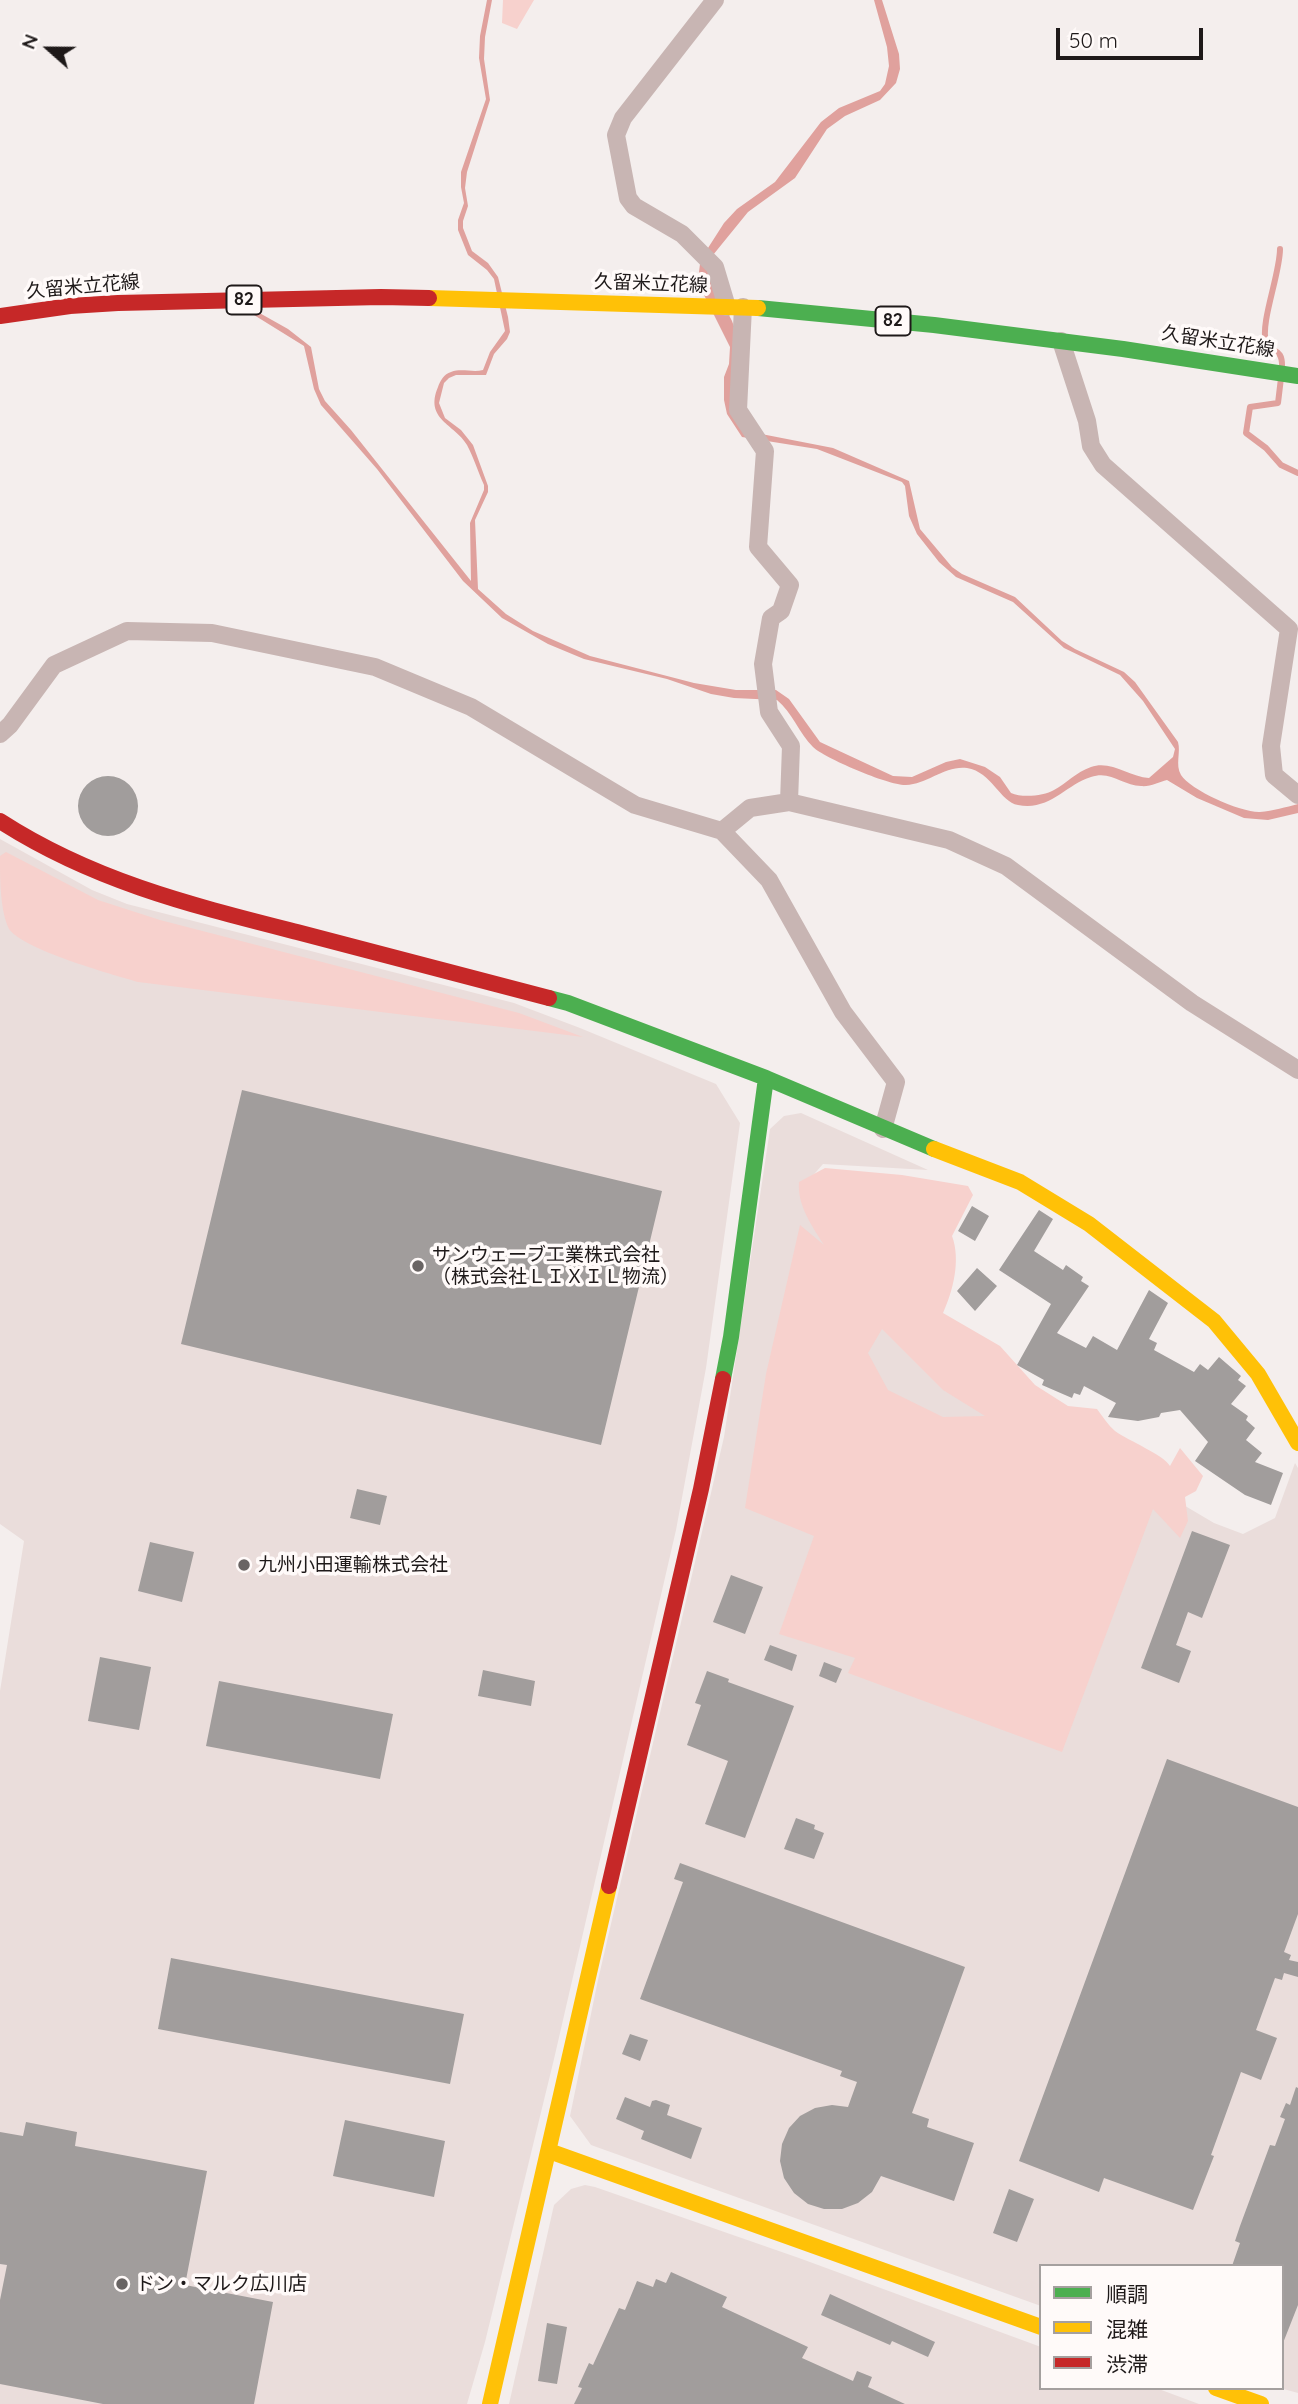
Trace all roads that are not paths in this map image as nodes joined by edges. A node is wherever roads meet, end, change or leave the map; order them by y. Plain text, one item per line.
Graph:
1 (715, 0) edge
2 (735, 307) junction
3 (0, 316) edge
4 (1061, 341) junction
5 (1296, 376) edge
6 (0, 734) edge
7 (1298, 795) edge
8 (789, 802) junction
9 (0, 821) edge
10 (722, 831) junction
11 (1298, 1070) edge
12 (766, 1078) junction
13 (883, 1129) junction
14 (1297, 1439) edge
15 (549, 2151) junction
16 (1039, 2325) edge
17 (1222, 2390) edge
18 (490, 2404) edge
19 (1261, 2404) edge

1 - 2 street
2 - 3 street, 久留米立花線 / 82
2 - 4 street, 久留米立花線 / 82
2 - 8 street
4 - 5 street, 久留米立花線 / 82
4 - 7 street
6 - 10 street
8 - 10 street
8 - 11 street
9 - 12 street
10 - 13 street
12 - 13 street
12 - 15 street
13 - 14 street
15 - 16 street
15 - 18 street
17 - 19 street

